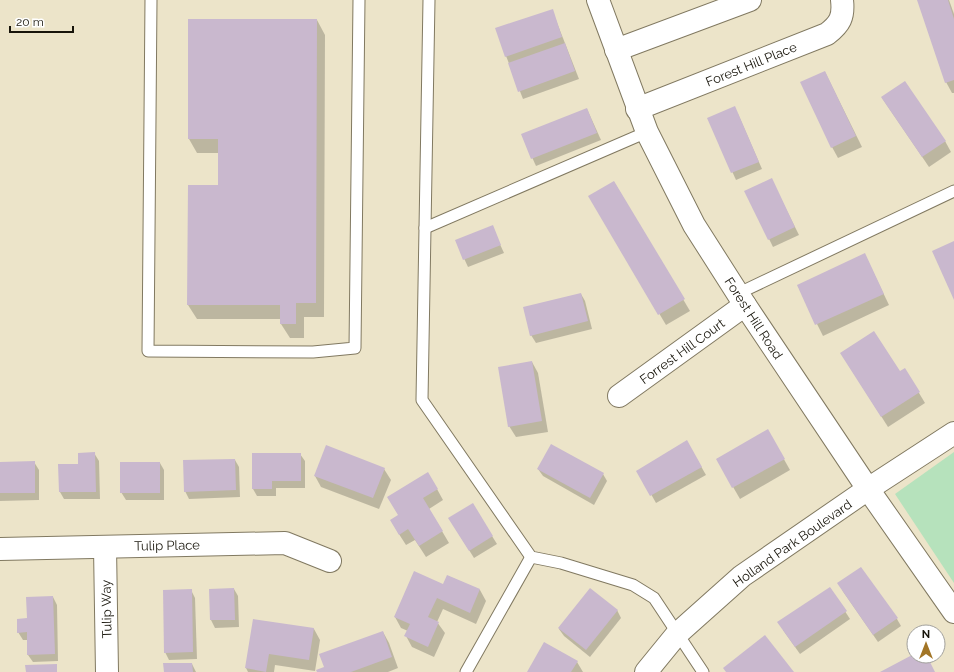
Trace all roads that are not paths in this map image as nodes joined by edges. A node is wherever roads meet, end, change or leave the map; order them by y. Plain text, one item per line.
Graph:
1 (151, 0) edge
2 (359, 0) edge
3 (429, 0) edge
4 (598, 0) edge
5 (750, 0) edge
6 (842, 0) edge
7 (616, 50) junction
8 (637, 109) junction
9 (647, 132) junction
10 (954, 191) edge
11 (425, 228) junction
12 (741, 299) junction
13 (619, 396) dead end
14 (954, 434) edge
15 (868, 489) junction
16 (105, 547) junction
17 (0, 549) edge
18 (531, 557) junction
19 (330, 561) dead end
20 (954, 612) edge
21 (677, 634) junction
22 (107, 672) edge
23 (466, 672) edge
24 (646, 672) edge
25 (703, 672) edge

1 - 2 lane
3 - 11 lane
4 - 7 street, Forest Hill Road
5 - 7 street
6 - 8 street, Forest Hill Place
7 - 8 street, Forest Hill Road
8 - 9 street, Forest Hill Road
9 - 11 lane
9 - 12 street, Forest Hill Road
10 - 12 lane
11 - 18 lane
12 - 13 street, Forrest Hill Court
12 - 15 street, Forest Hill Road
14 - 15 street, Holland Park Boulevard
15 - 20 street, Forest Hill Road
15 - 21 street, Holland Park Boulevard
16 - 17 street, Tulip Place
16 - 19 street, Tulip Place
16 - 22 street, Tulip Way
18 - 21 lane
18 - 23 lane
21 - 24 street, Holland Park Boulevard
21 - 25 lane

